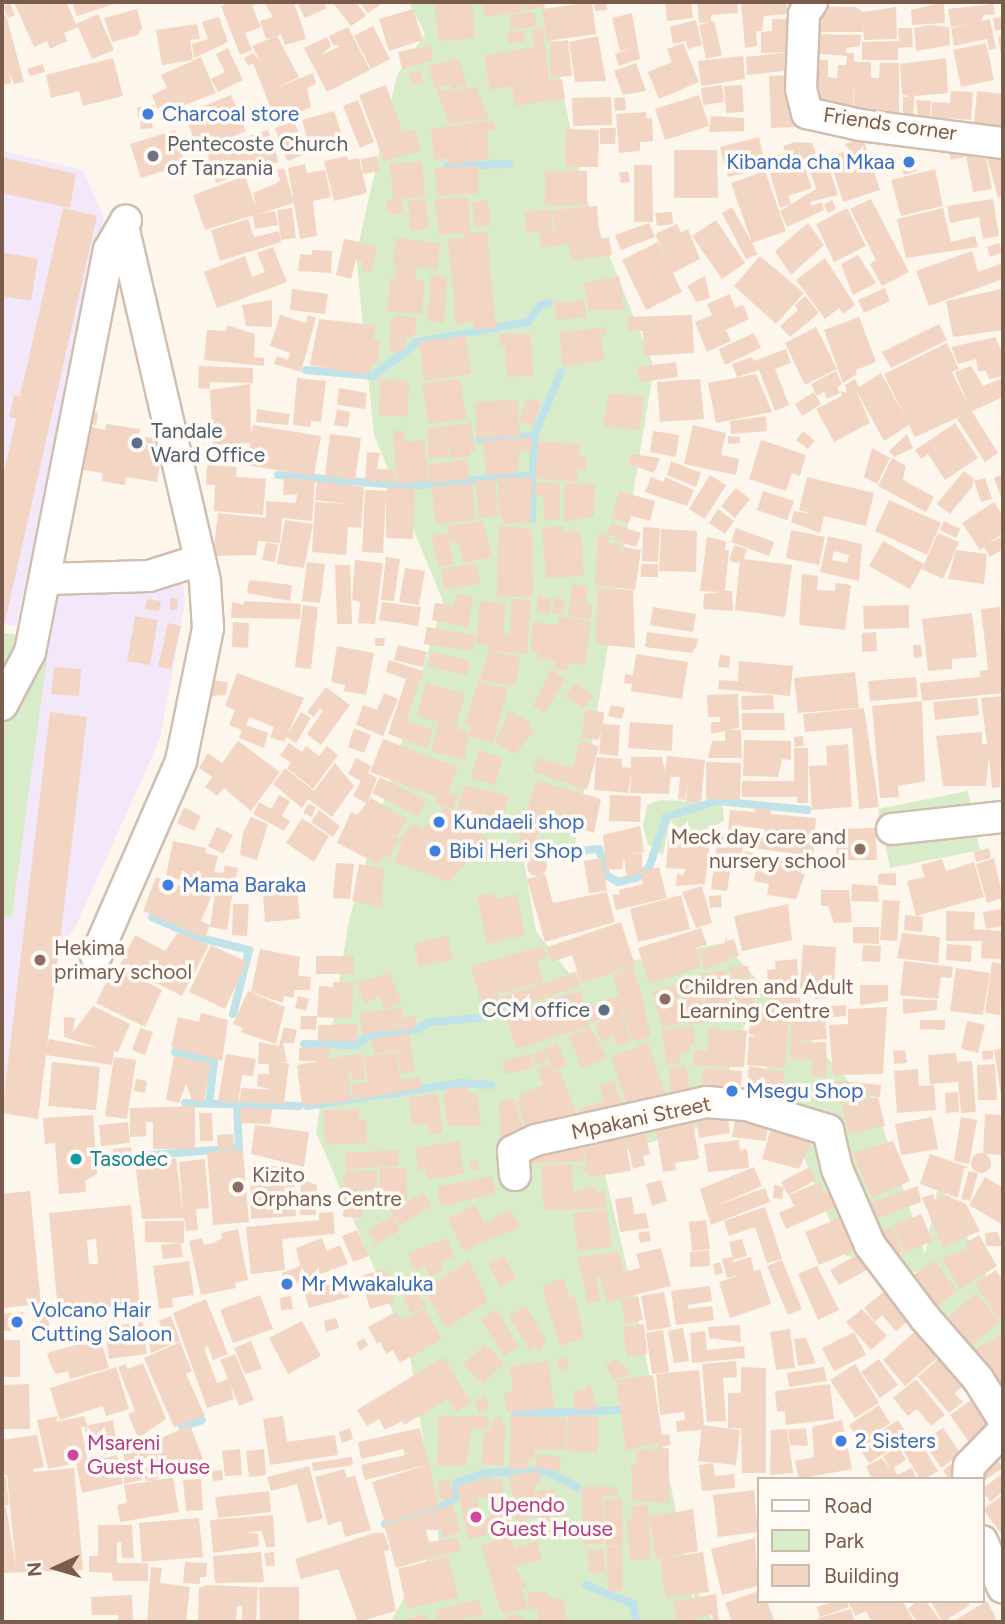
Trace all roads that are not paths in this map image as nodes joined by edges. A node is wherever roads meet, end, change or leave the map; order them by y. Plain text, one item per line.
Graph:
1 (812, 2) edge
2 (1003, 143) edge
3 (200, 560) junction
4 (46, 579) junction
5 (2, 705) edge
6 (1003, 817) edge
7 (892, 829) dead end
8 (96, 956) dead end
9 (515, 1175) dead end
10 (1003, 1419) edge
11 (1003, 1431) edge
12 (968, 1477) edge
13 (984, 1545) edge
14 (1003, 1588) edge

1 - 2 street, Friends corner
3 - 4 street
3 - 4 street
3 - 8 street
4 - 5 street
6 - 7 street
9 - 10 street, Mpakani Street
11 - 12 street
13 - 14 street

